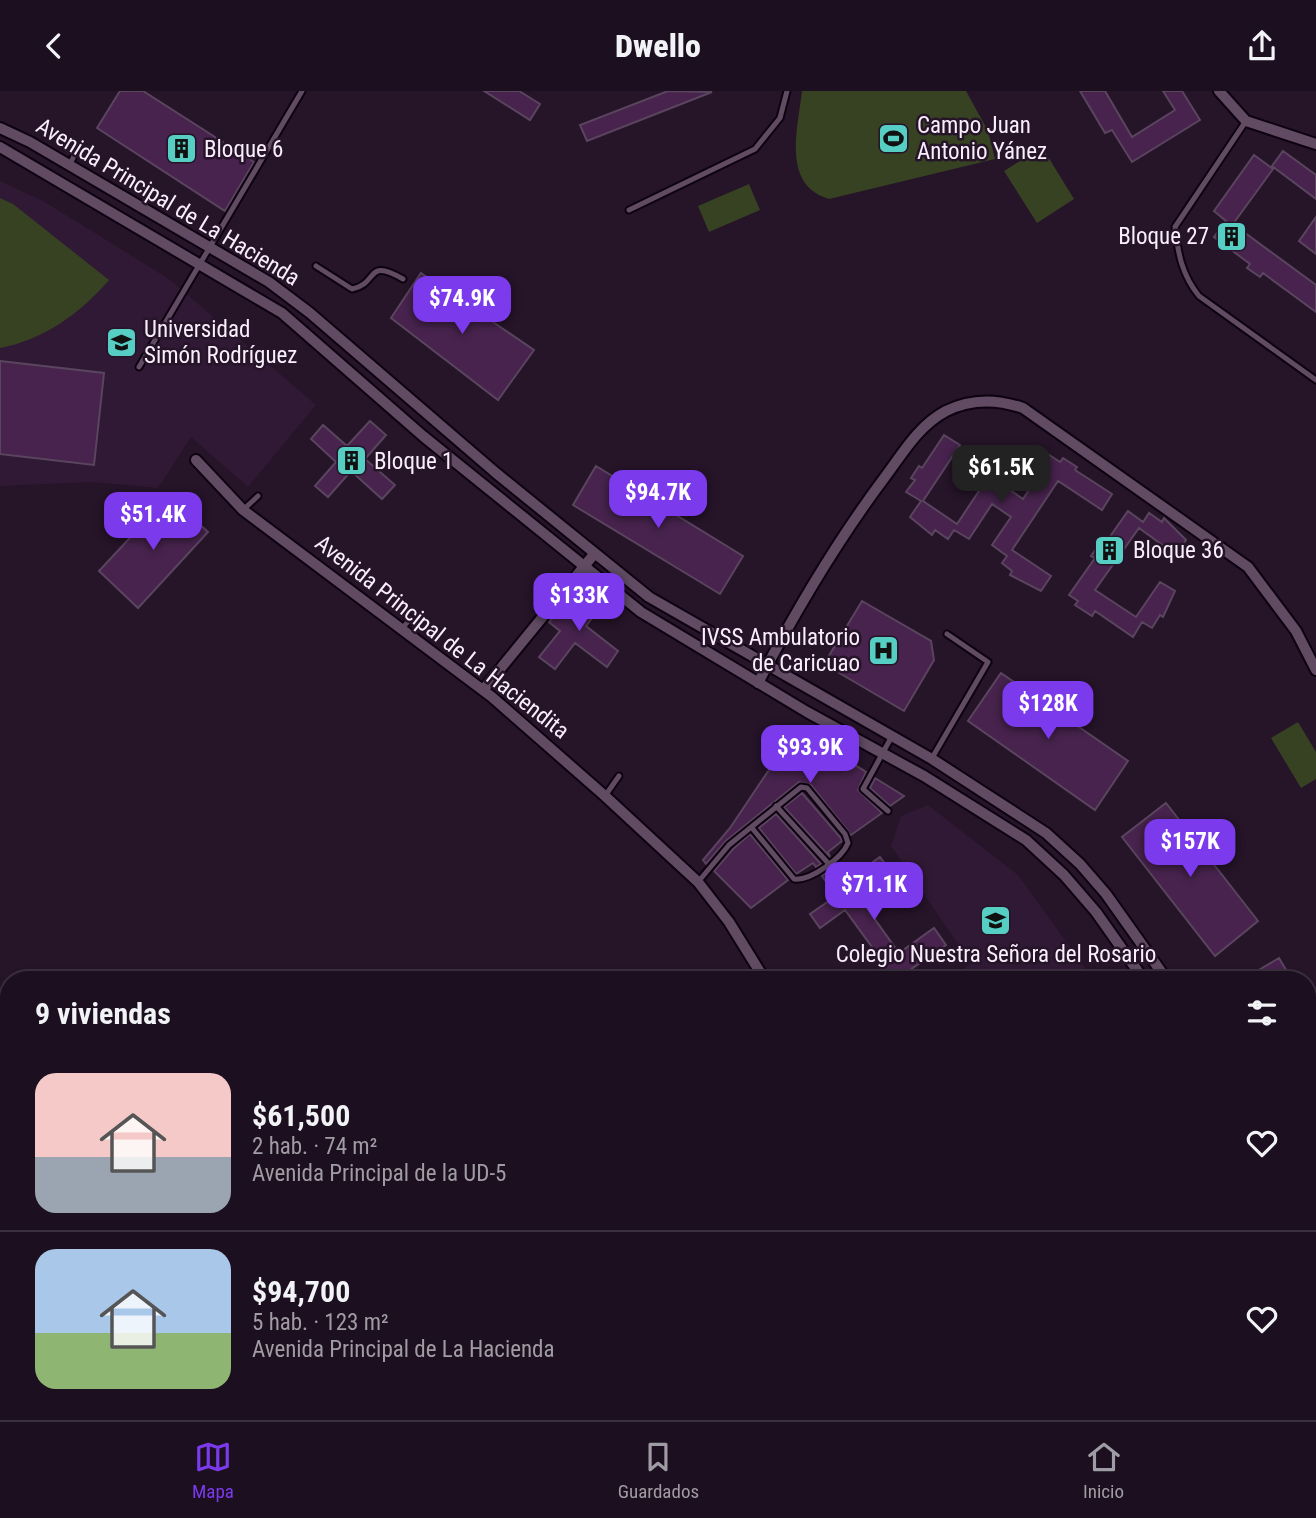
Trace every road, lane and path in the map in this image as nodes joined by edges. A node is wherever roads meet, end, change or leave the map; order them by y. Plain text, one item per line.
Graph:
1 (302, 91) edge
2 (787, 91) edge
3 (1219, 91) edge
4 (1246, 121) junction
5 (0, 128) edge
6 (1316, 144) edge
7 (0, 147) edge
8 (77, 151) dead end
9 (69, 166) junction
10 (629, 210) dead end
11 (316, 266) dead end
12 (403, 279) dead end
13 (291, 299) junction
14 (282, 313) junction
15 (139, 367) dead end
16 (1316, 380) edge
17 (196, 460) dead end
18 (258, 496) dead end
19 (243, 510) junction
20 (554, 520) junction
21 (544, 535) junction
22 (594, 553) junction
23 (583, 566) junction
24 (410, 619) dead end
25 (400, 631) junction
26 (947, 634) dead end
27 (768, 664) junction
28 (1316, 670) edge
29 (758, 683) junction
30 (482, 690) junction
31 (892, 736) junction
32 (883, 752) junction
33 (932, 759) junction
34 (619, 776) dead end
35 (924, 776) junction
36 (605, 796) junction
37 (776, 806) junction
38 (888, 811) dead end
39 (752, 828) junction
40 (828, 863) junction
41 (698, 883) junction
42 (759, 971) edge
43 (1138, 971) edge
44 (1161, 971) edge

1 - 15 lane
2 - 10 lane
3 - 4 street
4 - 6 street
4 - 16 lane
5 - 9 street, Avenida Principal de La Hacienda
7 - 14 street, Avenida Principal de La Hacienda
8 - 9 lane
9 - 13 street, Avenida Principal de La Hacienda
11 - 12 lane
13 - 14 lane
13 - 20 street, Avenida Principal de La Hacienda
14 - 21 street, Avenida Principal de La Hacienda
17 - 19 street, Avenida Principal de La Haciendita
18 - 19 lane
19 - 25 street, Avenida Principal de La Haciendita
20 - 21 lane
20 - 22 street, Avenida Principal de La Hacienda
21 - 23 street, Avenida Principal de La Hacienda
22 - 23 street
22 - 27 street, Avenida Principal de La Hacienda
23 - 29 street, Avenida Principal de La Hacienda
23 - 30 street
24 - 25 lane
25 - 30 street, Avenida Principal de La Haciendita
26 - 33 lane
27 - 28 street
27 - 29 street
27 - 31 street, Avenida Principal de La Hacienda
29 - 32 street, Avenida Principal de La Hacienda
30 - 36 street, Avenida Principal de La Haciendita
31 - 32 lane
31 - 33 street, Avenida Principal de La Hacienda
32 - 35 street, Avenida Principal de La Hacienda
32 - 38 lane
33 - 35 street
33 - 44 street, Avenida Principal de La Hacienda
34 - 36 lane
35 - 43 street, Avenida Principal de La Hacienda
36 - 41 street, Avenida Principal de La Haciendita
37 - 39 lane
37 - 40 lane
37 - 40 lane
39 - 40 lane
39 - 41 lane
41 - 42 street, Avenida Principal de La Haciendita

